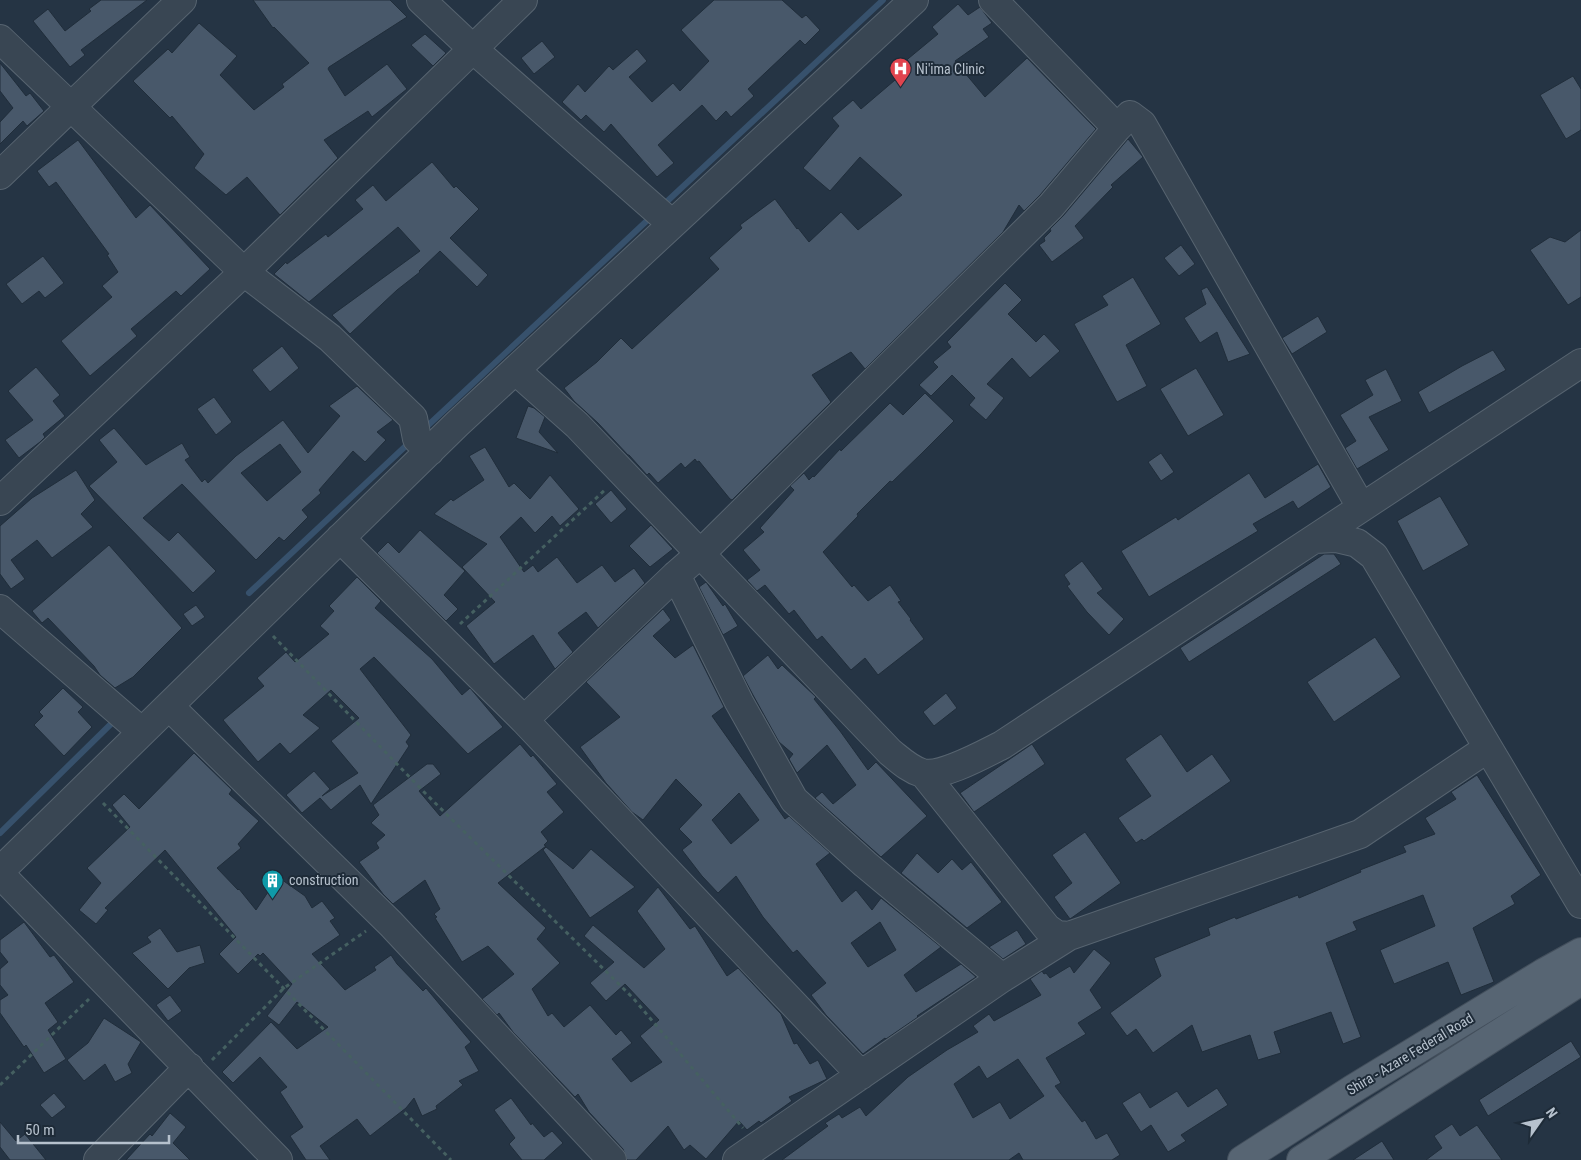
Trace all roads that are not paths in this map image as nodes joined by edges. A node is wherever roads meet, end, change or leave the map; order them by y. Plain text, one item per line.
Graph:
1 (182, 0) edge
2 (421, 0) edge
3 (523, 0) edge
4 (993, 0) edge
5 (909, 2) edge
6 (0, 39) edge
7 (473, 48) junction
8 (71, 106) junction
9 (1117, 128) junction
10 (0, 175) edge
11 (661, 214) junction
12 (244, 272) junction
13 (1581, 363) edge
14 (516, 370) junction
15 (420, 436) junction
16 (0, 501) edge
17 (1361, 507) junction
18 (340, 538) junction
19 (1314, 540) junction
20 (700, 554) junction
21 (676, 575) junction
22 (0, 609) edge
23 (169, 706) junction
24 (129, 720) junction
25 (524, 720) junction
26 (1488, 748) junction
27 (924, 774) junction
28 (0, 872) edge
29 (1581, 904) edge
30 (1069, 936) junction
31 (1581, 952) edge
32 (1002, 978) junction
33 (1581, 981) edge
34 (193, 1071) junction
35 (861, 1075) junction
36 (1350, 1090) junction
37 (1372, 1114) junction
38 (747, 1153) edge
39 (98, 1160) edge
40 (278, 1160) edge
41 (612, 1160) edge
42 (1242, 1160) edge
43 (1301, 1160) edge

1 - 8 street
2 - 7 street
3 - 7 street
4 - 9 street
5 - 11 street
6 - 8 street
7 - 11 street
7 - 12 street
8 - 10 street
8 - 12 street
9 - 17 street
9 - 20 street
11 - 14 street
12 - 15 street
12 - 16 street
13 - 17 street
14 - 15 street
14 - 20 street
15 - 18 street
17 - 19 street
18 - 23 street
18 - 25 street
19 - 26 street
19 - 27 street
20 - 21 street
20 - 27 street
21 - 25 street
21 - 32 street
22 - 24 street
23 - 24 street
23 - 41 street
24 - 28 street
25 - 35 street
26 - 29 street
26 - 30 street
27 - 30 street
28 - 34 street
30 - 32 street
31 - 36 main road, Shira - Azare Federal Road
32 - 35 street
33 - 37 main road, Shira - Azare Federal Road
34 - 39 street
34 - 40 street
35 - 38 street
36 - 37 main road
36 - 42 main road, Shira - Azare Federal Road
37 - 43 main road, Shira - Azare Federal Road

